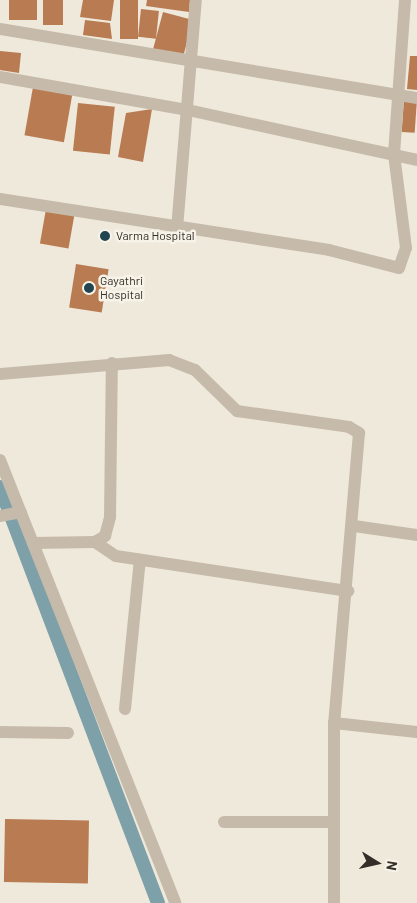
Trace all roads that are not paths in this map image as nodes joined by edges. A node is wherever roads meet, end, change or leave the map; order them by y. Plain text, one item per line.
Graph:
1 (196, 0) edge
2 (405, 0) edge
3 (0, 29) edge
4 (192, 63) junction
5 (0, 77) edge
6 (397, 96) junction
7 (417, 98) edge
8 (188, 110) junction
9 (394, 154) junction
10 (417, 160) edge
11 (0, 199) edge
12 (177, 229) junction
13 (112, 363) junction
14 (0, 374) edge
15 (0, 460) edge
16 (20, 512) junction
17 (0, 516) edge
18 (354, 526) junction
19 (417, 535) edge
20 (95, 542) junction
21 (33, 543) junction
22 (140, 560) junction
23 (348, 591) junction
24 (125, 710) dead end
25 (334, 723) junction
26 (0, 732) edge
27 (417, 732) edge
28 (68, 733) dead end
29 (224, 822) dead end
30 (334, 822) junction
31 (175, 903) edge
32 (334, 903) edge

1 - 4 street
2 - 6 street
3 - 4 street
4 - 6 street
4 - 8 street
5 - 8 street
6 - 7 street
6 - 9 street
8 - 9 street
8 - 12 street
9 - 10 street
9 - 12 street
11 - 12 street
13 - 14 street
13 - 18 street
13 - 20 street
15 - 16 street
16 - 17 street
16 - 21 street
18 - 19 street
18 - 23 street
20 - 21 street
20 - 22 street
21 - 31 street
22 - 23 street
22 - 24 street
23 - 25 street
25 - 27 street
25 - 30 street
26 - 28 street
29 - 30 street
30 - 32 street

